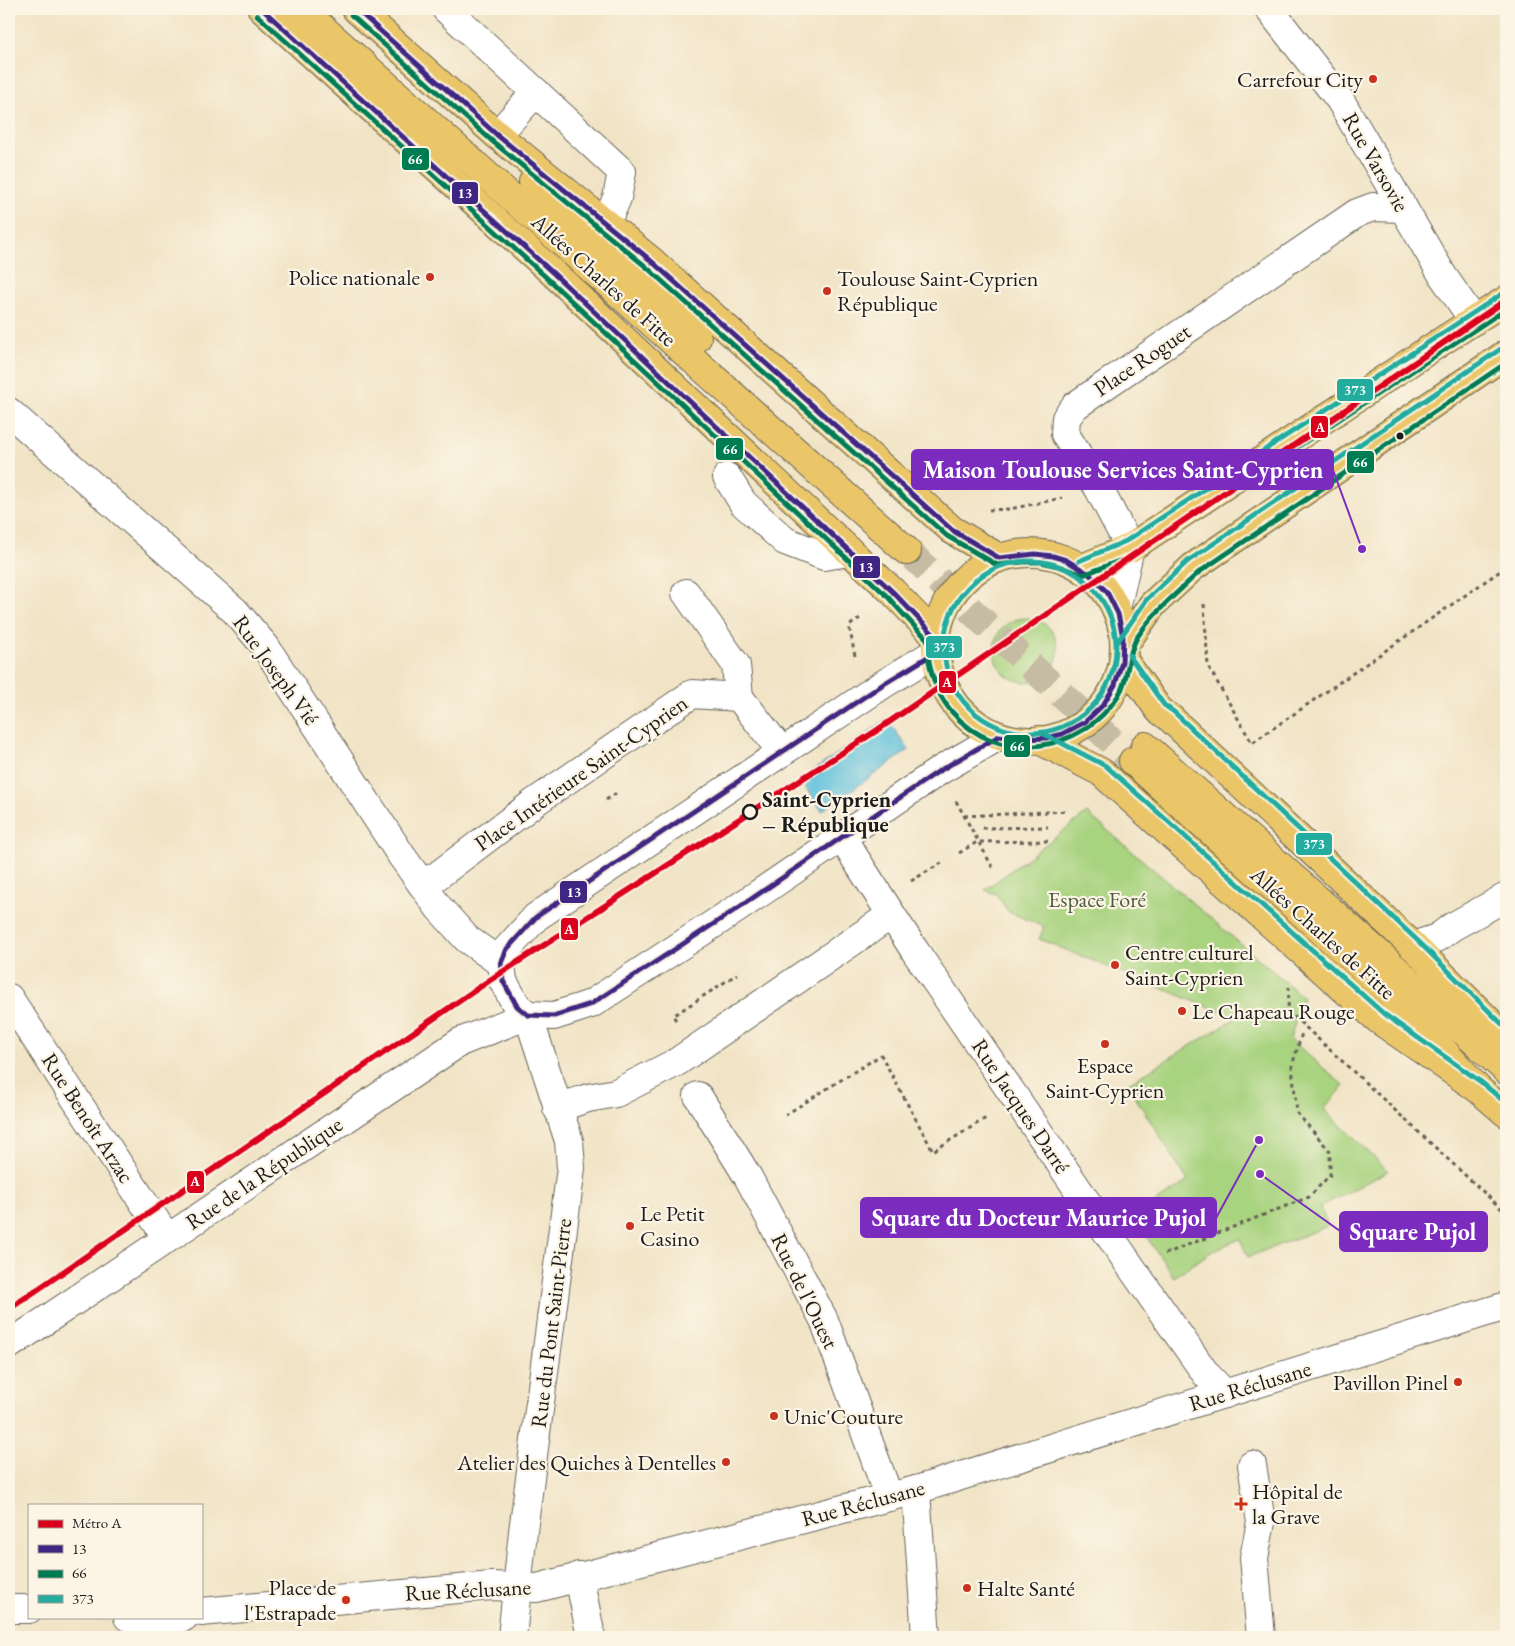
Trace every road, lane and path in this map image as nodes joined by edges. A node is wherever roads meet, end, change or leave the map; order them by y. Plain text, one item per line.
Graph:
1 (262, 9) edge
2 (301, 9) edge
3 (356, 9) edge
4 (446, 9) edge
5 (1278, 12) edge
6 (536, 92) junction
7 (497, 135) junction
8 (1403, 208) junction
9 (606, 223) junction
10 (1506, 300) edge
11 (1474, 321) junction
12 (1506, 354) edge
13 (9, 412) edge
14 (727, 477) dead end
15 (1066, 498) dead end
16 (983, 510) dead end
17 (1130, 548) junction
18 (849, 552) junction
19 (999, 558) junction
20 (1506, 567) edge
21 (1082, 568) junction
22 (686, 593) dead end
23 (1204, 595) dead end
24 (1116, 609) junction
25 (860, 618) dead end
26 (936, 645) junction
27 (1123, 652) junction
28 (855, 656) dead end
29 (739, 697) junction
30 (999, 736) junction
31 (1040, 740) junction
32 (782, 752) junction
33 (954, 799) dead end
34 (1068, 811) dead end
35 (964, 816) junction
36 (1048, 827) dead end
37 (982, 828) dead end
38 (842, 838) junction
39 (1051, 841) dead end
40 (977, 842) junction
41 (960, 853) dead end
42 (994, 870) dead end
43 (421, 883) junction
44 (1506, 897) edge
45 (891, 915) junction
46 (1291, 942) junction
47 (1413, 946) junction
48 (501, 963) junction
49 (737, 974) dead end
50 (9, 998) edge
51 (680, 1011) dead end
52 (528, 1015) junction
53 (1302, 1033) dead end
54 (1506, 1038) edge
55 (1506, 1070) edge
56 (1477, 1088) junction
57 (698, 1096) dead end
58 (557, 1108) junction
59 (1506, 1113) edge
60 (785, 1115) dead end
61 (992, 1115) dead end
62 (1506, 1212) edge
63 (167, 1238) junction
64 (1131, 1266) junction
65 (1506, 1306) edge
66 (9, 1345) edge
67 (1225, 1394) junction
68 (1252, 1465) dead end
69 (916, 1490) junction
70 (889, 1497) junction
71 (579, 1576) junction
72 (517, 1588) junction
73 (28, 1608) edge
74 (9, 1609) edge
75 (202, 1612) edge
76 (130, 1618) edge
77 (182, 1618) edge
78 (158, 1631) edge
79 (512, 1637) edge
80 (592, 1637) edge
81 (926, 1637) edge
82 (1261, 1637) edge

1 - 18 main road
2 - 7 main road, Allées Charles de Fitte
3 - 7 main road, Allées Charles de Fitte
4 - 6 street
5 - 8 street, Rue Varsovie
6 - 7 street
6 - 9 street
7 - 9 main road, Allées Charles de Fitte
8 - 11 street, Rue Varsovie
8 - 17 street, Place Roguet
9 - 19 main road, Allées Charles de Fitte
10 - 11 main road
11 - 17 main road
12 - 27 main road
13 - 43 street, Rue Joseph Vié
14 - 18 street
15 - 16 path
17 - 21 main road
17 - 24 street
18 - 26 main road
19 - 21 main road
19 - 26 main road
20 - 23 path
21 - 24 main road
22 - 29 street
24 - 27 main road
25 - 28 path
26 - 30 main road
26 - 32 street
27 - 31 main road
27 - 47 main road
29 - 32 street
29 - 43 street, Place Intérieure Saint-Cyprien
30 - 31 main road
30 - 38 street
31 - 46 main road
32 - 48 street
33 - 35 path
34 - 35 path
35 - 40 path
36 - 37 path
38 - 45 street, Rue Jacques Darré
38 - 52 street
39 - 40 path
40 - 41 path
40 - 42 path
43 - 48 street, Rue Joseph Vié
44 - 47 street
45 - 58 street
45 - 64 street, Rue Jacques Darré
46 - 56 main road
46 - 62 path
47 - 54 main road
48 - 52 street
49 - 51 path
50 - 63 street, Rue Benoît Arzac
52 - 58 street, Rue du Pont Saint-Pierre
52 - 63 street, Rue de la République
53 - 64 path
55 - 56 main road, Allées Charles de Fitte
56 - 59 main road, Allées Charles de Fitte
57 - 70 street, Rue de l'Ouest
58 - 72 street, Rue du Pont Saint-Pierre
60 - 61 path
63 - 66 street, Rue de la République
64 - 67 street, Rue Jacques Darré
65 - 67 street, Rue Réclusane
67 - 69 street, Rue Réclusane
68 - 82 street
69 - 70 street, Rue Réclusane
69 - 81 street
70 - 71 street, Rue Réclusane
71 - 72 street, Rue Réclusane
71 - 80 street
72 - 75 street, Rue Réclusane
72 - 79 street, Rue du Pont Saint-Pierre
73 - 74 street
76 - 78 street
77 - 78 street

